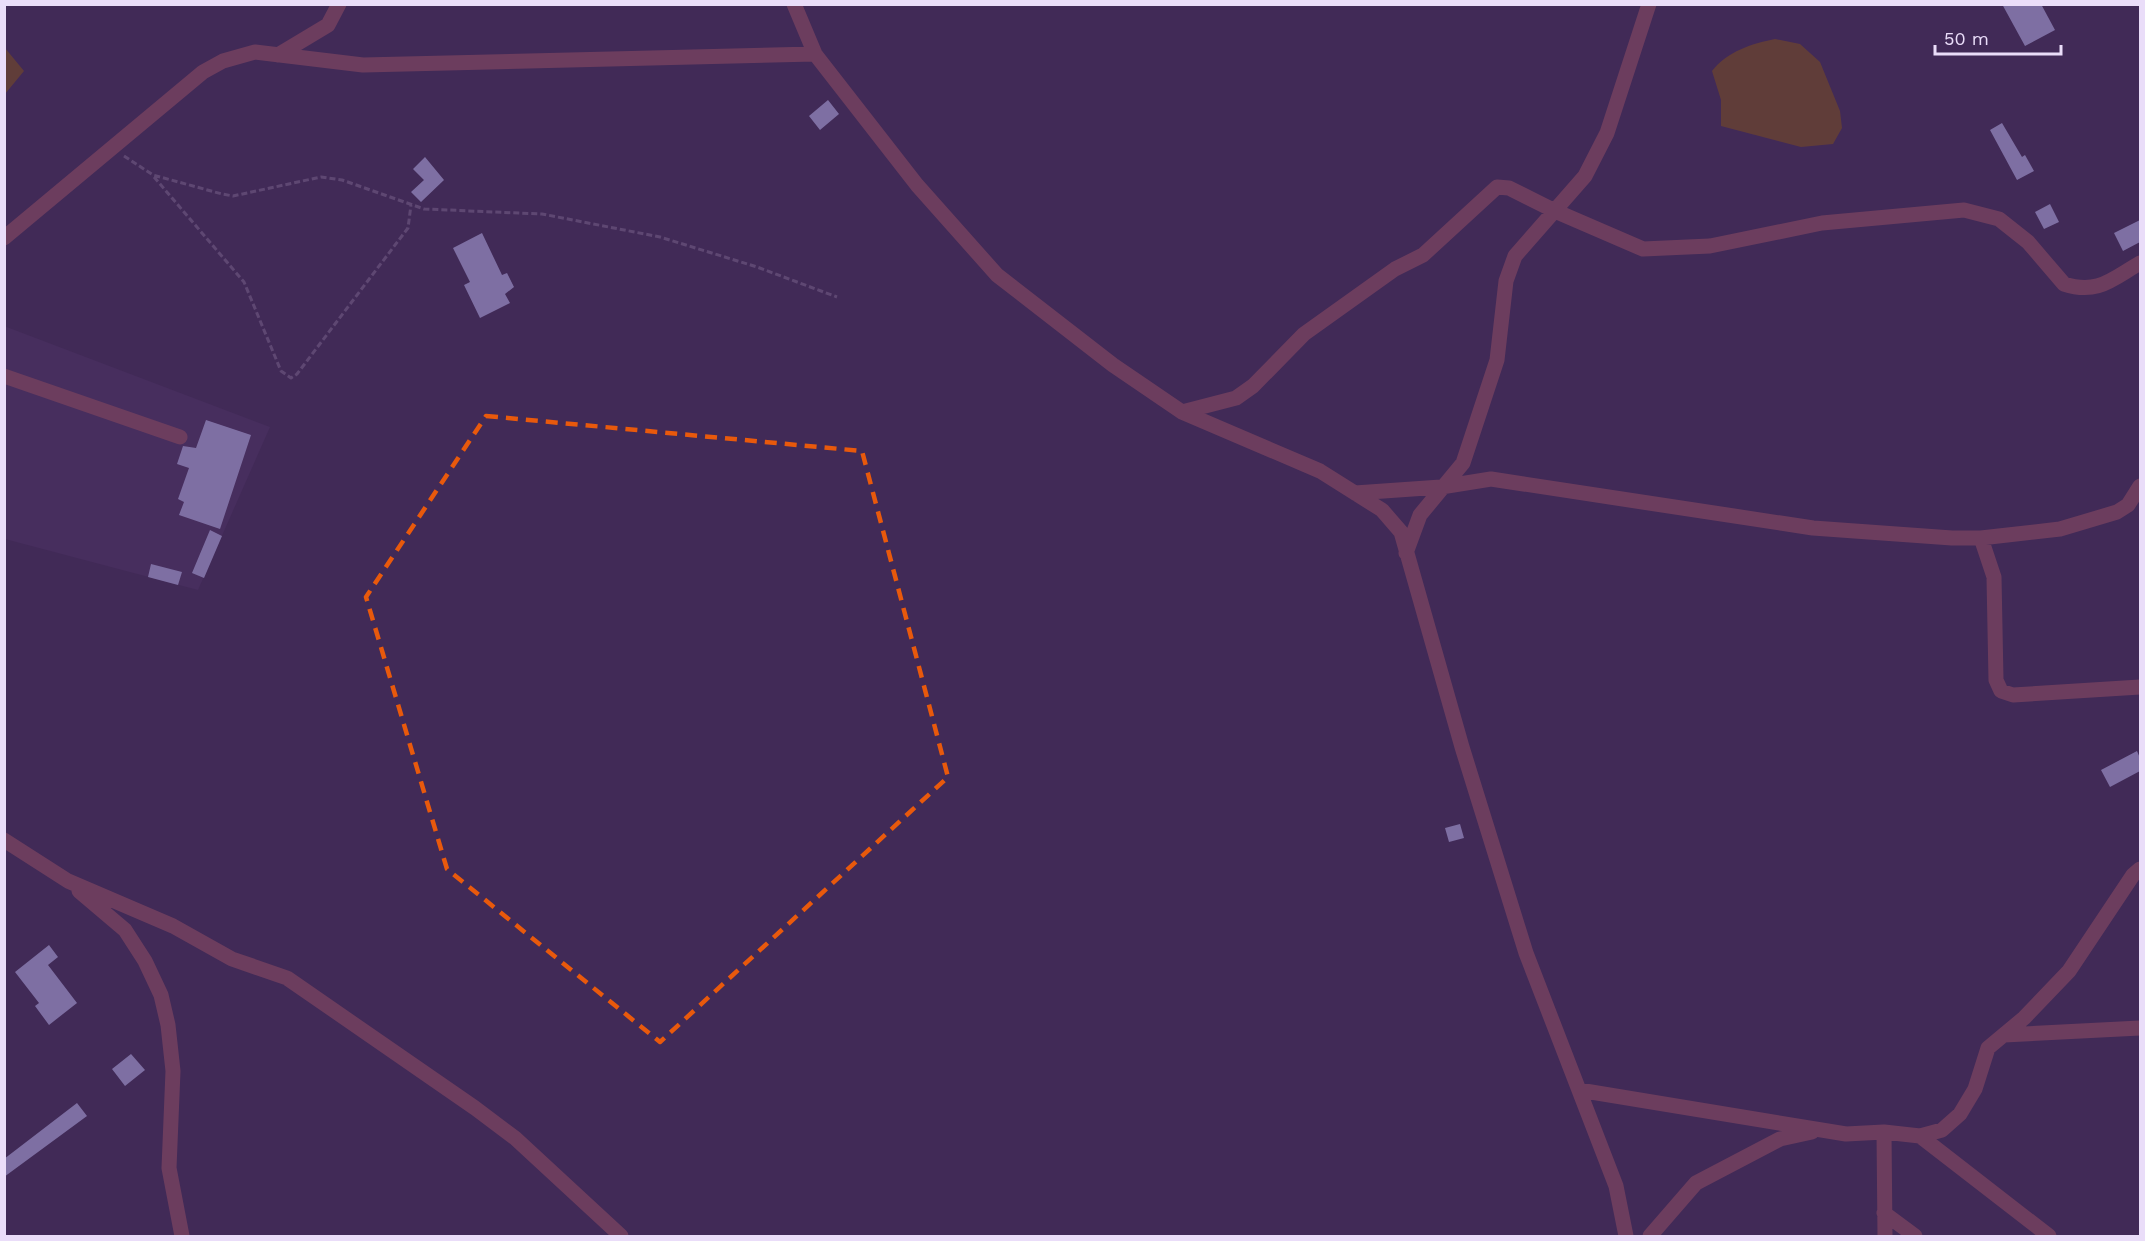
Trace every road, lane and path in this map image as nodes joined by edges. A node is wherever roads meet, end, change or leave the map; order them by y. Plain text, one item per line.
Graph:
1 (339, 4) edge
2 (794, 4) edge
3 (1649, 4) edge
4 (815, 54) junction
5 (278, 55) junction
6 (115, 146) junction
7 (153, 176) junction
8 (411, 206) junction
9 (1555, 211) junction
10 (4, 238) edge
11 (2140, 263) edge
12 (837, 297) dead end
13 (4, 376) edge
14 (1182, 412) junction
15 (180, 437) dead end
16 (2140, 486) edge
17 (1441, 487) junction
18 (1355, 493) junction
19 (1981, 538) junction
20 (1406, 553) junction
21 (2140, 687) edge
22 (4, 840) edge
23 (2140, 869) edge
24 (68, 881) junction
25 (2140, 1028) edge
26 (2004, 1035) junction
27 (1579, 1089) junction
28 (1820, 1130) junction
29 (1884, 1132) junction
30 (1920, 1136) junction
31 (1884, 1213) junction
32 (182, 1236) edge
33 (621, 1236) edge
34 (1626, 1236) edge
35 (1650, 1236) edge
36 (1885, 1236) edge
37 (1915, 1236) edge
38 (2049, 1236) edge

1 - 5 street
2 - 4 street
3 - 9 street
4 - 5 street
4 - 14 street
5 - 6 street
6 - 7 path
6 - 10 street
7 - 8 path
7 - 8 path
8 - 12 path
9 - 11 street
9 - 14 street
9 - 17 street
13 - 15 street
14 - 18 street
16 - 19 street
17 - 18 street
17 - 19 street
17 - 20 street
18 - 20 street
19 - 21 street
20 - 27 street
22 - 24 street
23 - 26 street
24 - 32 street
24 - 33 street
25 - 26 street
26 - 30 street
27 - 28 street
27 - 34 street
28 - 29 street
28 - 35 street
29 - 30 street
29 - 31 street
30 - 38 street
31 - 36 street
31 - 37 street

